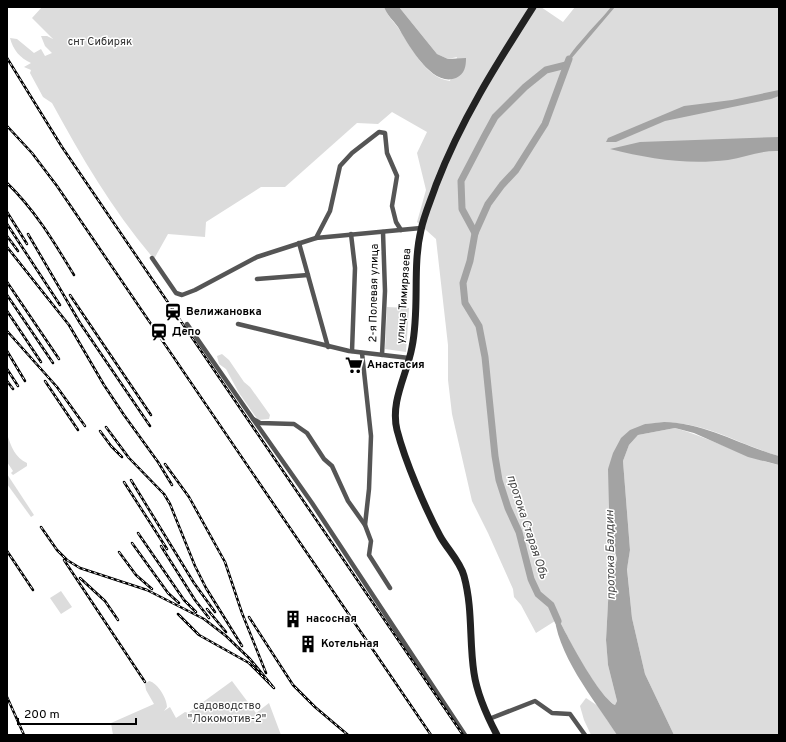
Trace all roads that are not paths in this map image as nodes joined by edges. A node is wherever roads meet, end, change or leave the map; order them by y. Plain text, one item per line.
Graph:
1 (534, 7) edge
2 (421, 228) junction
3 (401, 230) junction
4 (384, 232) junction
5 (351, 234) junction
6 (316, 238) junction
7 (299, 243) junction
8 (152, 258) dead end
9 (308, 275) junction
10 (257, 279) dead end
11 (187, 324) dead end
12 (238, 324) dead end
13 (328, 347) junction
14 (352, 351) junction
15 (362, 353) junction
16 (382, 355) junction
17 (409, 358) junction
18 (253, 419) junction
19 (365, 525) junction
20 (390, 588) dead end
21 (489, 719) junction
22 (465, 735) edge
23 (497, 735) edge
24 (586, 735) edge

1 - 2 street, улица Тимирязева
2 - 3 street
2 - 17 street, улица Тимирязева
3 - 4 street
3 - 6 street
4 - 5 street
4 - 16 street, 2-я Полевая улица
5 - 6 street
5 - 14 street
6 - 7 street
7 - 8 street
7 - 9 street
9 - 10 street
9 - 13 street
11 - 18 street
12 - 13 street
13 - 14 street
14 - 15 street
15 - 16 street
15 - 19 street
16 - 17 street
17 - 21 street, улица Тимирязева
18 - 19 street
18 - 22 street
19 - 20 street
21 - 23 street, улица Тимирязева
21 - 24 street

